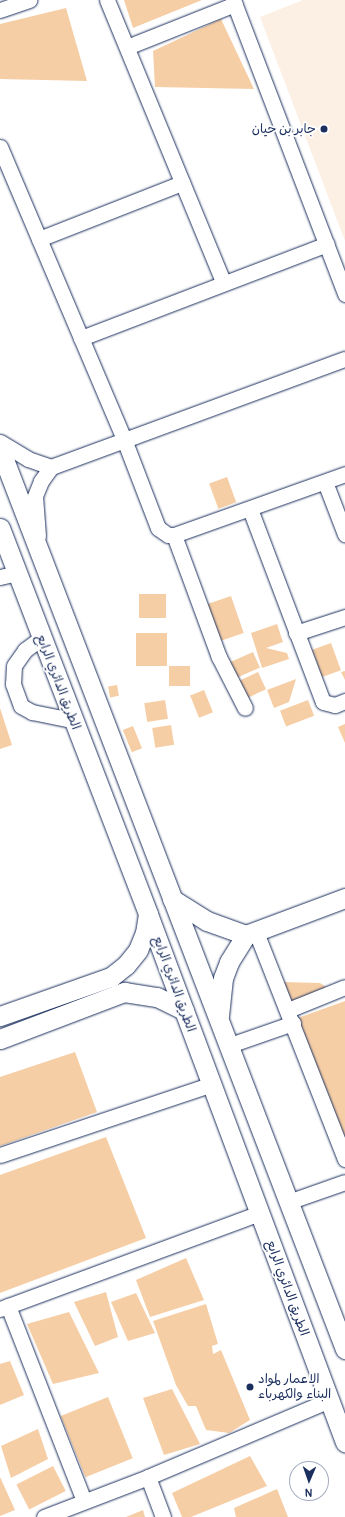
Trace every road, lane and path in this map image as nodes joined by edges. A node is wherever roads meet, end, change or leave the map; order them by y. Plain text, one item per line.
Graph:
1 (29, 0) edge
2 (107, 0) edge
3 (234, 2) edge
4 (0, 10) edge
5 (127, 47) junction
6 (0, 147) edge
7 (182, 184) junction
8 (39, 239) junction
9 (326, 244) junction
10 (223, 282) junction
11 (345, 294) edge
12 (81, 338) junction
13 (345, 359) edge
14 (0, 442) edge
15 (124, 442) junction
16 (0, 449) edge
17 (52, 467) junction
18 (345, 474) edge
19 (325, 482) junction
20 (250, 509) junction
21 (0, 528) edge
22 (345, 534) edge
23 (174, 535) junction
24 (40, 555) junction
25 (9, 575) edge
26 (345, 617) edge
27 (296, 634) junction
28 (41, 638) junction
29 (345, 701) edge
30 (245, 708) dead end
31 (72, 720) junction
32 (345, 898) edge
33 (172, 899) junction
34 (148, 914) junction
35 (251, 933) junction
36 (345, 987) edge
37 (184, 1010) junction
38 (0, 1016) edge
39 (290, 1017) junction
40 (219, 1026) junction
41 (0, 1039) edge
42 (227, 1046) junction
43 (212, 1084) junction
44 (0, 1155) edge
45 (345, 1159) edge
46 (345, 1182) edge
47 (288, 1202) junction
48 (259, 1213) junction
49 (4, 1307) edge
50 (345, 1349) edge
51 (329, 1400) junction
52 (345, 1442) edge
53 (148, 1477) junction
54 (84, 1501) junction
55 (44, 1517) edge
56 (163, 1517) edge

1 - 4 street
2 - 5 street
3 - 5 street
3 - 9 street
5 - 7 street
6 - 8 street
7 - 8 street
7 - 10 street
8 - 12 street
9 - 10 street
9 - 11 street
10 - 12 street
12 - 15 street
13 - 15 street
14 - 17 street
15 - 17 street
15 - 23 street
16 - 24 main road
17 - 24 street
18 - 19 street
19 - 20 street
19 - 22 street
20 - 23 street
20 - 27 street
21 - 25 main road, الطريق الدائري الرابع
23 - 30 street
24 - 33 main road
25 - 28 main road, الطريق الدائري الرابع
26 - 27 street
27 - 29 street
28 - 31 main road, الطريق الدائري الرابع
28 - 31 street
31 - 34 main road, الطريق الدائري الرابع
32 - 35 main road
33 - 35 main road
33 - 40 main road
34 - 37 main road, الطريق الدائري الرابع
34 - 38 main road
35 - 39 street
35 - 40 main road
36 - 39 street
37 - 41 main road
37 - 43 main road, الطريق الدائري الرابع
39 - 42 street
39 - 45 street
40 - 42 main road
42 - 47 main road
43 - 44 street
43 - 48 main road, الطريق الدائري الرابع
46 - 47 street
47 - 50 main road
48 - 49 street
48 - 51 main road, الطريق الدائري الرابع
49 - 54 street
51 - 52 main road, الطريق الدائري الرابع
51 - 53 street
53 - 54 street
53 - 56 street
54 - 55 street

